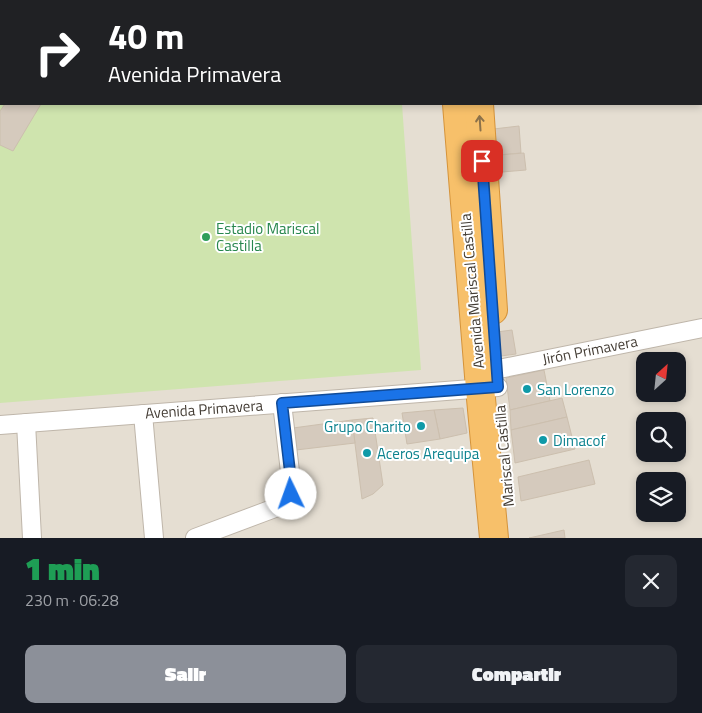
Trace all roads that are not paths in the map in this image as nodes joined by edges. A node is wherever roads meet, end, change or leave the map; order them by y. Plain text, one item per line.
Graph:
1 (457, 105) edge
2 (478, 105) edge
3 (702, 328) edge
4 (488, 379) junction
5 (282, 403) junction
6 (143, 414) junction
7 (26, 423) junction
8 (0, 425) edge
9 (32, 538) edge
10 (154, 538) edge
11 (195, 538) edge
12 (494, 538) edge
13 (511, 538) edge

1 - 4 highway, Avenida Mariscal Castilla
4 -> 2 highway, Mariscal Castilla
3 - 4 street, Jirón Primavera
4 - 5 street, Avenida Primavera
4 - 12 highway, Avenida Mariscal Castilla
4 - 13 highway, Mariscal Castilla
5 - 6 street, Avenida Primavera
5 - 11 street
6 - 7 street, Avenida Primavera
6 - 10 street
7 - 8 street, Avenida Primavera
7 - 9 street

